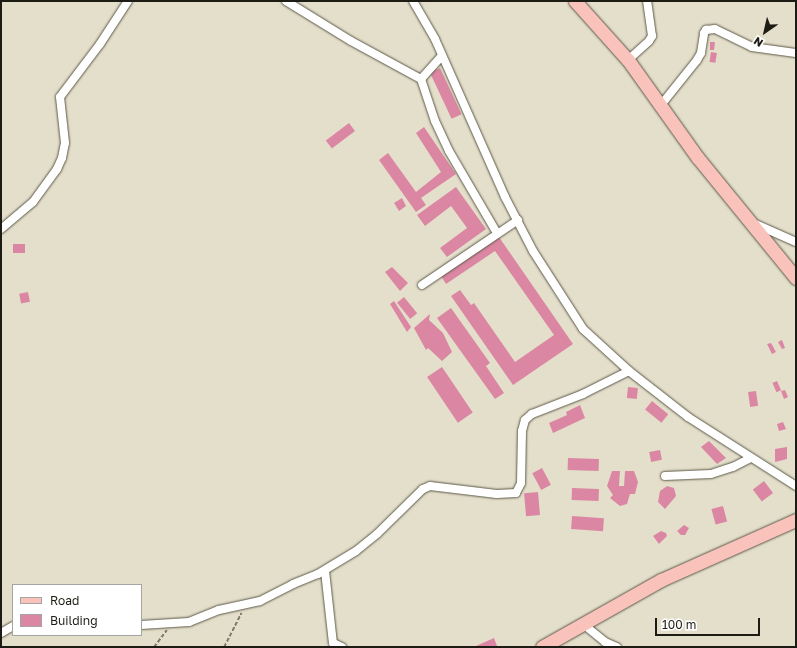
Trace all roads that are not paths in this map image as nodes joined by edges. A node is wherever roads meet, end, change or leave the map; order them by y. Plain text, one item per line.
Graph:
1 (128, 1) edge
2 (286, 1) edge
3 (413, 1) edge
4 (575, 1) edge
5 (647, 1) edge
6 (796, 53) edge
7 (442, 56) junction
8 (628, 60) junction
9 (421, 79) junction
10 (661, 105) junction
11 (518, 220) junction
12 (752, 223) junction
13 (1, 229) edge
14 (497, 233) junction
15 (796, 242) edge
16 (796, 278) edge
17 (422, 285) dead end
18 (628, 371) junction
19 (751, 458) junction
20 (665, 476) dead end
21 (796, 486) edge
22 (796, 520) edge
23 (325, 571) junction
24 (583, 624) junction
25 (142, 625) edge
26 (12, 627) edge
27 (1, 633) edge
28 (342, 647) edge
29 (542, 647) edge
30 (617, 647) edge

1 - 13 street
2 - 9 street
3 - 7 street
4 - 8 main road
5 - 8 street
6 - 10 street
7 - 9 street
7 - 11 street
8 - 10 main road
9 - 14 street
10 - 12 main road
11 - 14 street
11 - 18 street
12 - 15 street
12 - 16 main road
14 - 17 street
18 - 19 street
18 - 23 street
19 - 20 street
19 - 21 street
22 - 24 main road
23 - 25 street
23 - 28 street
24 - 29 main road
24 - 30 street
26 - 27 street

